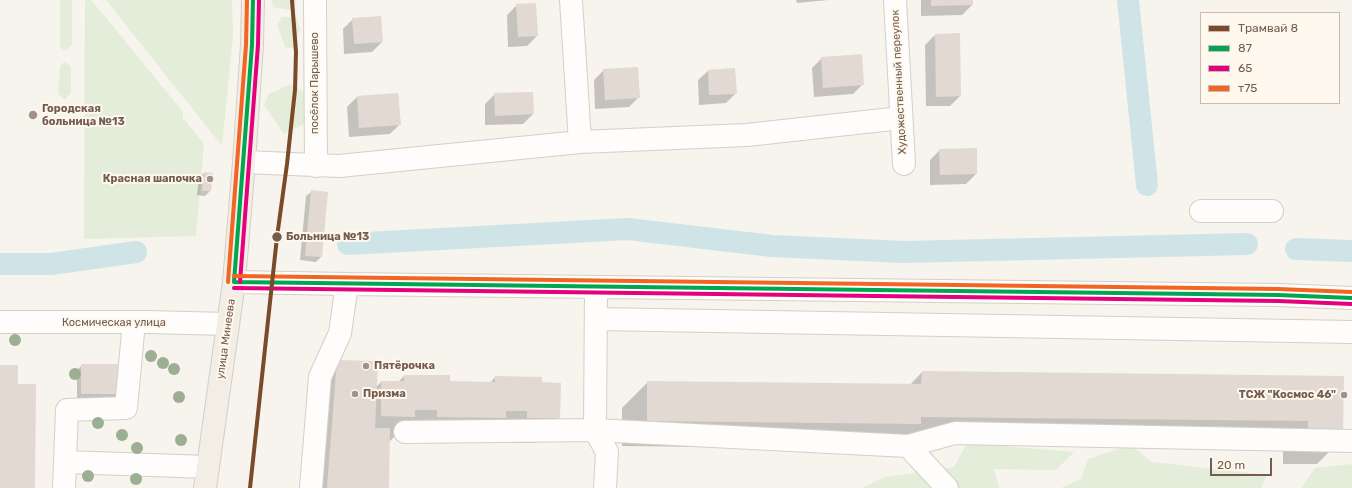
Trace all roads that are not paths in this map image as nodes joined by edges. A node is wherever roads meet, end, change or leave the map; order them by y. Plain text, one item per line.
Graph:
1 (253, 0) edge
2 (315, 0) edge
3 (571, 0) edge
4 (895, 0) edge
5 (901, 118) junction
6 (580, 142) junction
7 (244, 162) junction
8 (904, 164) dead end
9 (316, 166) junction
10 (1201, 211) dead end
11 (1272, 211) dead end
12 (234, 282) junction
13 (348, 284) junction
14 (596, 287) junction
15 (1352, 298) edge
16 (596, 319) junction
17 (0, 322) edge
18 (134, 322) junction
19 (228, 324) junction
20 (1352, 332) edge
21 (595, 430) junction
22 (405, 432) dead end
23 (1352, 441) edge
24 (908, 446) junction
25 (65, 462) junction
26 (206, 478) edge
27 (64, 488) edge
28 (311, 488) edge
29 (605, 488) edge
30 (947, 488) edge

1 - 7 main road, улица Минеева
2 - 9 street, посёлок Парышево
3 - 6 street
4 - 5 street, Художественный переулок
5 - 6 street
5 - 8 street, Художественный переулок
6 - 9 street
7 - 9 street
7 - 12 main road, улица Минеева
10 - 11 street
12 - 13 street
12 - 19 main road, улица Минеева
13 - 14 street
13 - 28 street
14 - 15 street
14 - 16 street
16 - 20 street
16 - 21 street
17 - 18 street, Космическая улица
18 - 19 street, Космическая улица
18 - 25 street
19 - 26 main road, улица Минеева
21 - 22 street
21 - 24 street
21 - 29 street
23 - 24 street
24 - 30 street
25 - 26 street
25 - 27 street

